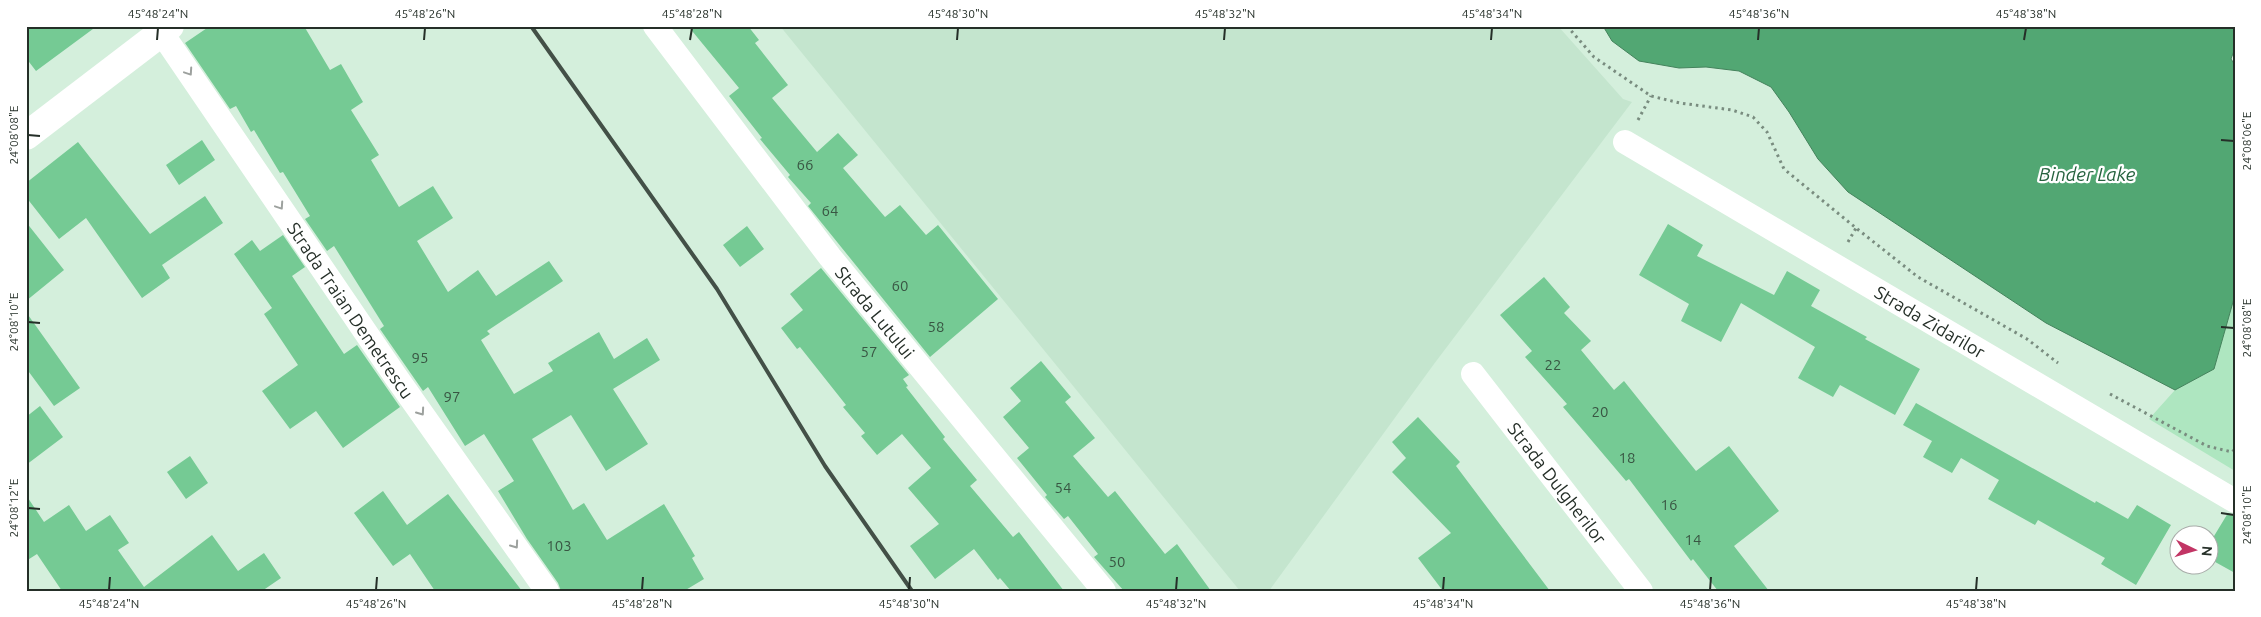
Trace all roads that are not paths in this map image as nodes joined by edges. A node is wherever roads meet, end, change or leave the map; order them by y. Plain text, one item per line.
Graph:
1 (655, 26) edge
2 (163, 28) edge
3 (26, 136) edge
4 (1625, 142) dead end
5 (1473, 374) dead end
6 (2235, 501) edge
7 (546, 591) edge
8 (1104, 591) edge
9 (1641, 591) edge

1 - 8 street, Strada Lutului
2 - 3 street
2 -> 7 street, Strada Traian Demetrescu
4 - 6 street, Strada Zidarilor
5 - 9 street, Strada Dulgherilor

